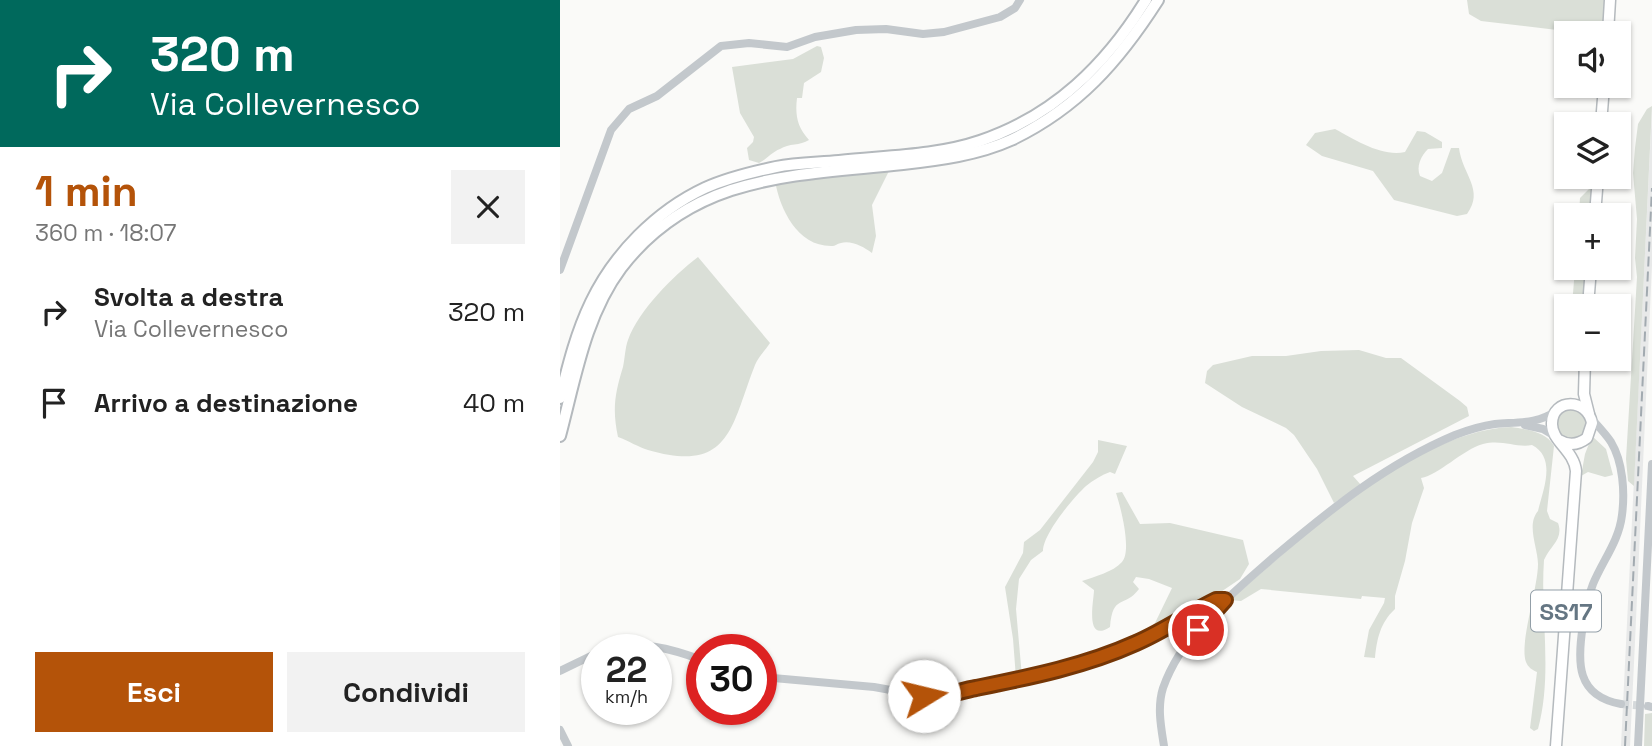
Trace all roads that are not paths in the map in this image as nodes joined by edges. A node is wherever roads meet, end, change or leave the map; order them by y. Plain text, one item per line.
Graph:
1 (1020, 0) edge
2 (1146, 0) edge
3 (1158, 0) edge
4 (1610, 0) edge
5 (1609, 21) edge
6 (560, 270) edge
7 (1582, 371) edge
8 (1584, 371) edge
9 (560, 398) edge
10 (1559, 409) junction
11 (1590, 415) junction
12 (1511, 424) junction
13 (1589, 434) junction
14 (560, 436) edge
15 (1607, 437) junction
16 (1557, 438) junction
17 (1652, 464) edge
18 (1576, 475) junction
19 (1225, 600) junction
20 (581, 661) edge
21 (560, 671) edge
22 (777, 678) edge
23 (1621, 704) tunnel mouth
24 (560, 730) edge
25 (568, 746) edge
26 (1164, 746) edge
27 (1556, 746) edge
28 (1637, 746) edge

1 - 6 street
2 - 9 highway
3 - 14 highway
4 - 5 main road
7 - 10 main road, SS17
8 - 11 main road, SS17
10 - 11 main road
10 - 12 street
10 - 16 main road, SS17
11 - 13 main road, SS17
11 - 15 street
12 - 16 street
12 - 19 street
13 - 15 street
13 - 16 main road
13 - 18 main road, SS17
15 - 23 street
16 - 18 main road, SS17
17 - 28 street
18 - 27 main road, SS17
19 - 22 street
19 - 26 street
20 - 21 street
24 - 25 street

